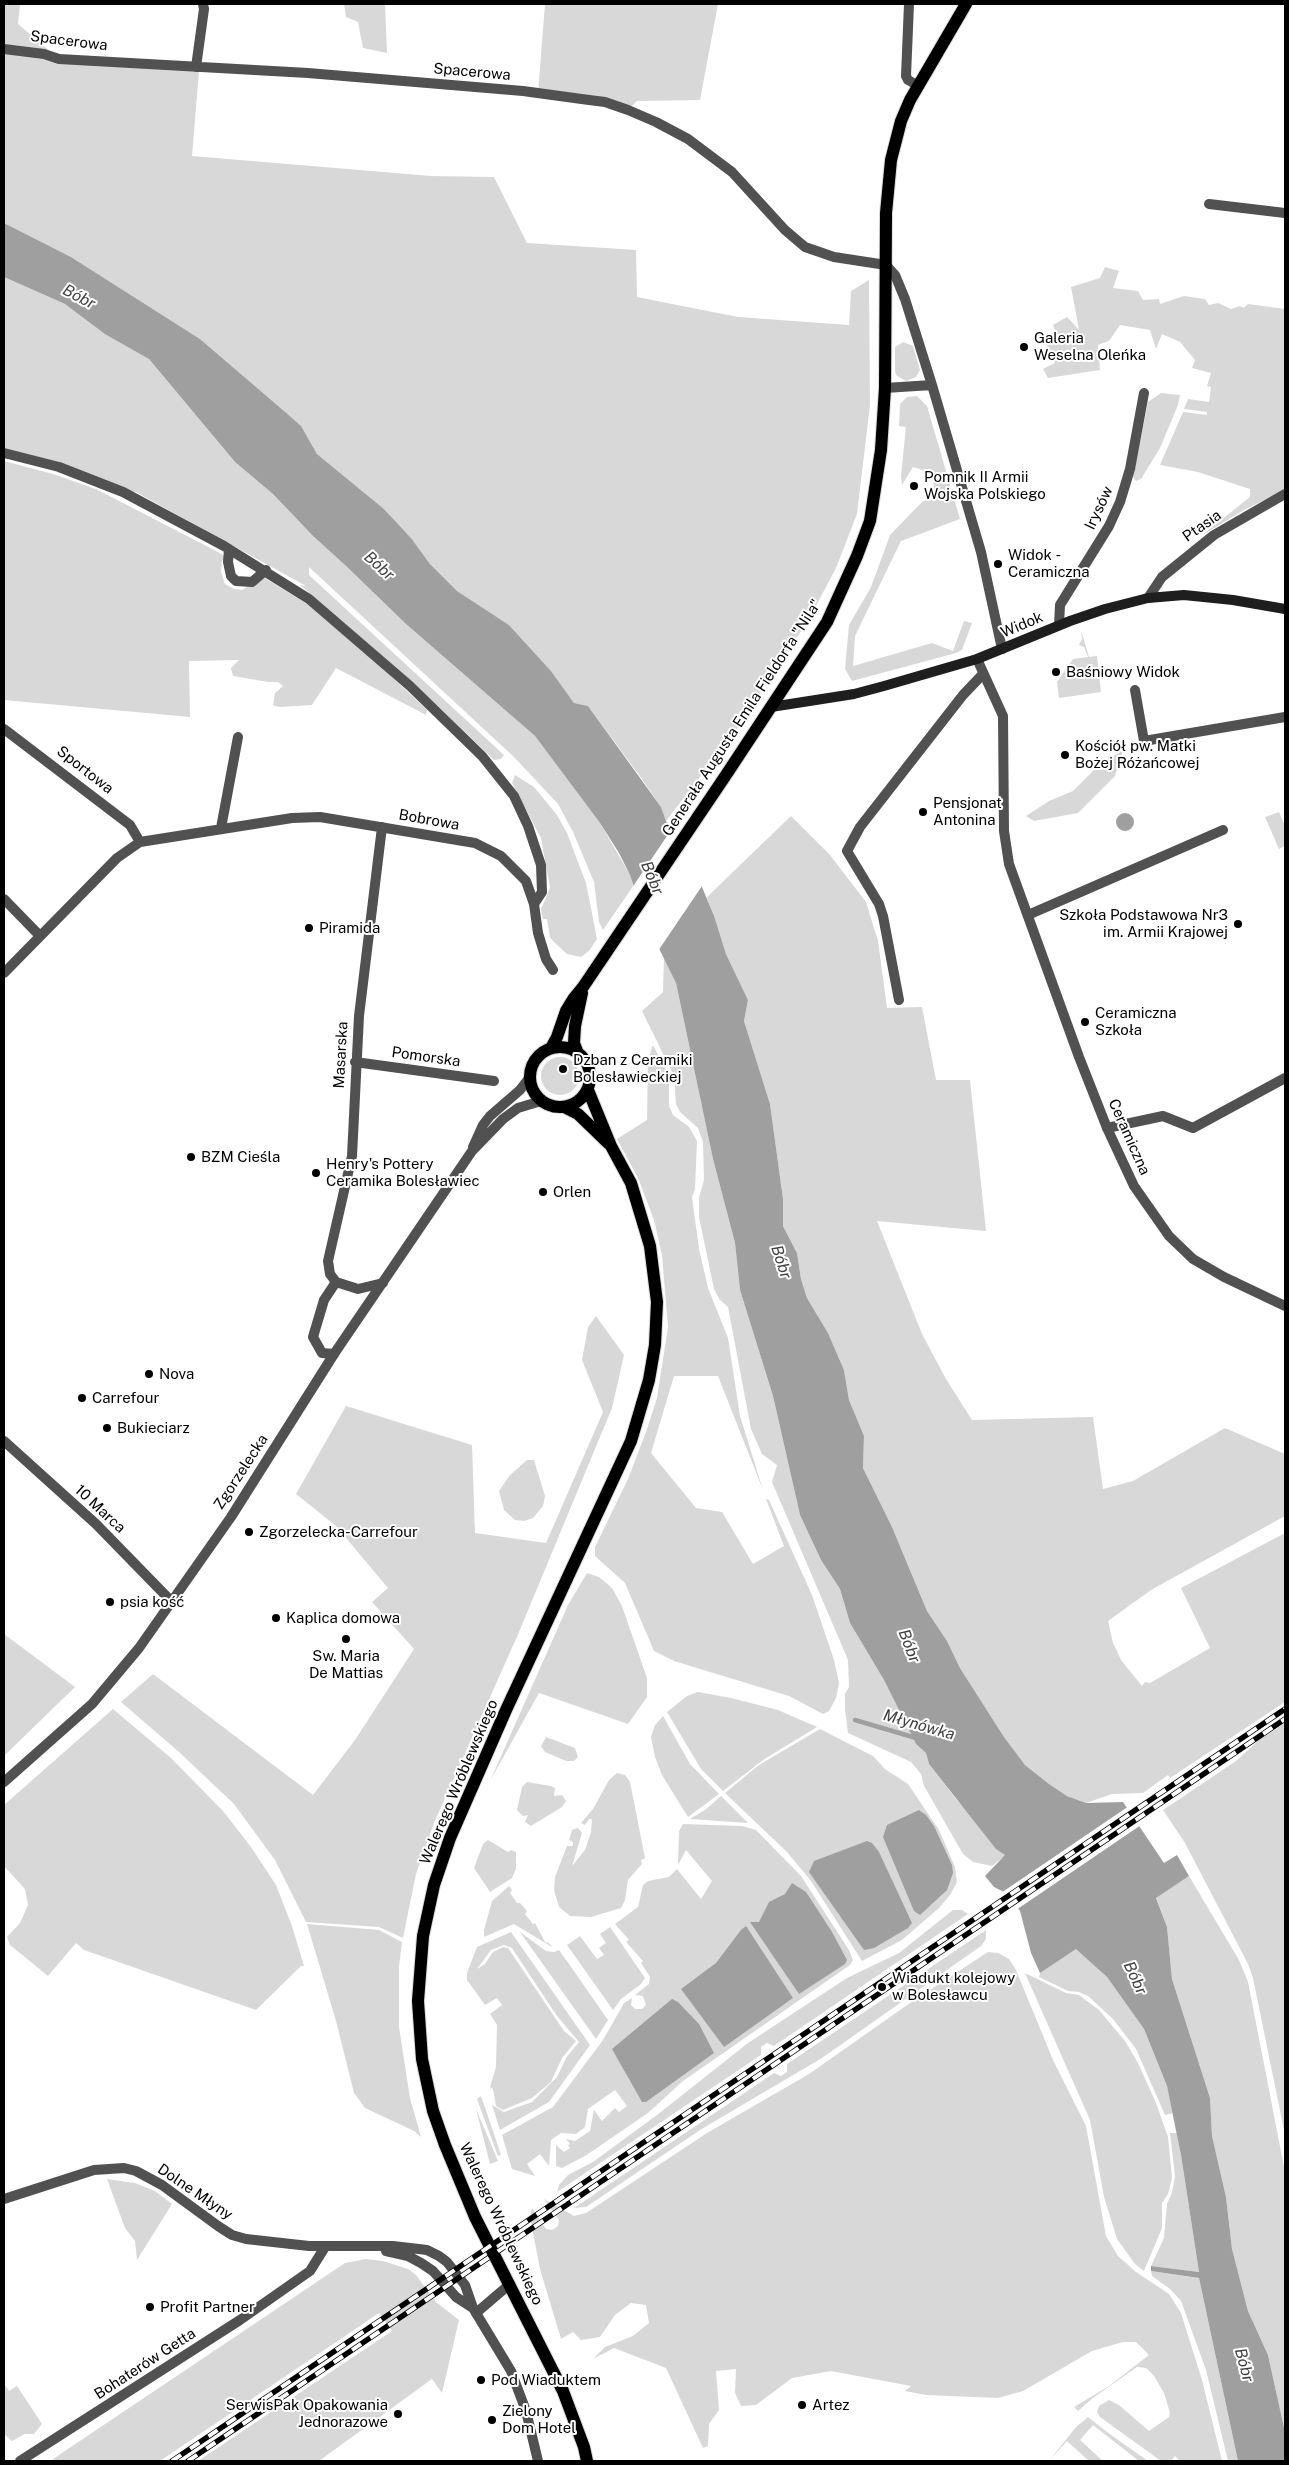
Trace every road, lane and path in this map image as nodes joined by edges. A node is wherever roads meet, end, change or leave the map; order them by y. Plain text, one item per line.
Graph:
1 (202, 4) edge
2 (909, 4) edge
3 (966, 4) edge
4 (4, 48) edge
5 (196, 67) junction
6 (917, 85) junction
7 (1210, 204) dead end
8 (1285, 213) edge
9 (886, 265) junction
10 (932, 385) junction
11 (884, 388) junction
12 (1144, 393) dead end
13 (4, 453) edge
14 (1285, 494) edge
15 (229, 549) junction
16 (266, 570) junction
17 (1148, 598) junction
18 (1285, 609) edge
19 (1059, 625) junction
20 (1002, 649) junction
21 (977, 659) junction
22 (984, 674) junction
23 (1135, 690) dead end
24 (771, 707) junction
25 (1285, 717) edge
26 (4, 729) edge
27 (238, 737) dead end
28 (382, 827) junction
29 (221, 828) junction
30 (1223, 830) dead end
31 (140, 842) junction
32 (4, 899) edge
33 (534, 904) junction
34 (1028, 915) junction
35 (40, 936) junction
36 (553, 970) dead end
37 (4, 973) edge
38 (584, 987) junction
39 (899, 1000) dead end
40 (551, 1048) junction
41 (577, 1051) junction
42 (355, 1062) junction
43 (530, 1077) junction
44 (1285, 1078) edge
45 (494, 1082) dead end
46 (588, 1090) junction
47 (541, 1101) junction
48 (566, 1108) junction
49 (1107, 1128) junction
50 (611, 1146) junction
51 (472, 1151) junction
52 (336, 1282) junction
53 (383, 1283) junction
54 (1285, 1306) edge
55 (334, 1354) junction
56 (4, 1441) edge
57 (172, 1602) junction
58 (4, 1782) edge
59 (4, 2199) edge
60 (325, 2247) junction
61 (373, 2247) junction
62 (510, 2284) junction
63 (474, 2310) junction
64 (20, 2461) edge
65 (538, 2461) edge
66 (587, 2461) edge

1 - 5 street
2 - 6 street
3 - 6 main road, Generała Augusta Emila Fieldorfa "Nila"
4 - 5 street, Spacerowa
5 - 9 street, Spacerowa
6 - 9 main road, Generała Augusta Emila Fieldorfa "Nila"
7 - 8 street
9 - 10 street
9 - 11 main road, Generała Augusta Emila Fieldorfa "Nila"
10 - 11 street
10 - 20 street
11 - 24 main road, Generała Augusta Emila Fieldorfa "Nila"
12 - 19 street, Irysów
13 - 15 street
14 - 17 street, Ptasia
15 - 16 street
15 - 16 street
16 - 33 street
17 - 18 main road, Widok
17 - 19 main road, Widok
19 - 20 main road, Widok
20 - 21 main road, Widok
21 - 22 street, Ceramiczna
21 - 24 main road, Widok
22 - 34 street, Ceramiczna
22 - 39 street
23 - 25 street
24 - 38 main road, Generała Augusta Emila Fieldorfa "Nila"
26 - 31 street, Sportowa
27 - 29 street
28 - 29 street, Bobrowa
28 - 33 street, Bobrowa
28 - 42 street, Masarska
29 - 31 street, Bobrowa
30 - 34 street
31 - 35 street, Bobrowa
32 - 35 street
33 - 36 street, Bobrowa
34 - 49 street, Ceramiczna
35 - 37 street, Bobrowa
38 - 40 main road, Generała Augusta Emila Fieldorfa "Nila"
38 - 41 main road, Generała Augusta Emila Fieldorfa "Nila"
40 - 41 main road
40 - 43 main road
41 - 46 main road
42 - 45 street, Pomorska
42 - 52 street, Masarska
43 - 47 main road
43 - 51 street, Zgorzelecka
44 - 49 street
46 - 48 main road
46 - 50 main road, Walerego Wróblewskiego
47 - 48 main road
47 - 51 street, Zgorzelecka
48 - 50 main road, Walerego Wróblewskiego
49 - 54 street, Ceramiczna
50 - 62 main road, Walerego Wróblewskiego
51 - 53 street, Zgorzelecka
52 - 53 street
52 - 55 street
53 - 55 street, Zgorzelecka
55 - 57 street, Zgorzelecka
56 - 57 street, 10 Marca
57 - 58 street, Zgorzelecka
59 - 60 street, Dolne Młyny
60 - 61 street, Dolne Młyny
60 - 64 street, Bohaterów Getta
61 - 63 street, Dolne Młyny
61 - 63 street, Dolne Młyny
62 - 63 street
62 - 66 main road, Walerego Wróblewskiego
63 - 65 street, Dolne Młyny

